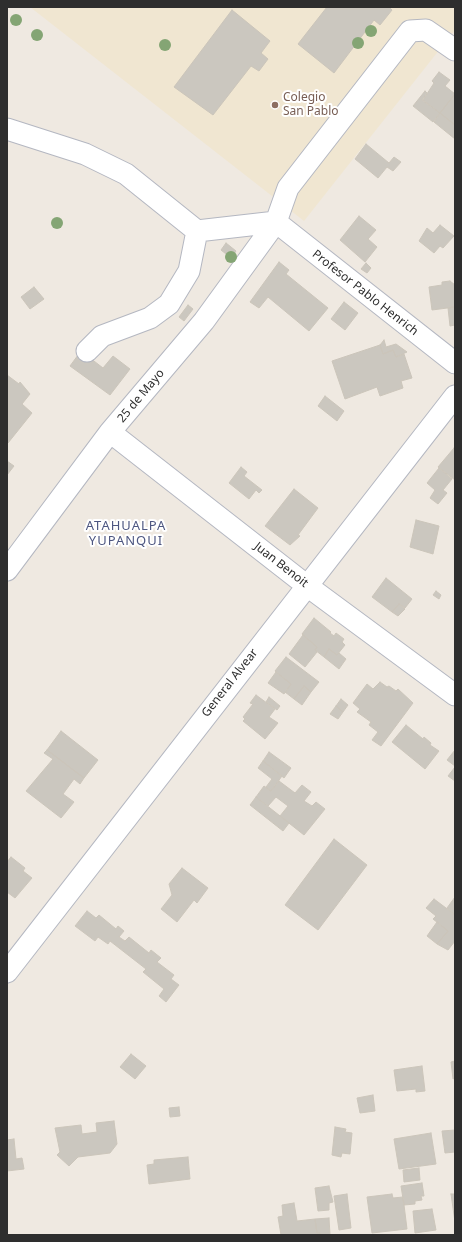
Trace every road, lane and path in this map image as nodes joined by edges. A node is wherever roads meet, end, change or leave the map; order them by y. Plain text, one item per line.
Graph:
1 (455, 50) edge
2 (7, 129) edge
3 (276, 222) junction
4 (197, 231) junction
5 (87, 351) dead end
6 (455, 363) edge
7 (455, 396) edge
8 (110, 432) junction
9 (10, 560) edge
10 (306, 585) junction
11 (455, 695) edge
12 (7, 972) edge

1 - 3 street, 25 de Mayo
2 - 4 street
3 - 4 street
3 - 6 street, Profesor Pablo Henrich
3 - 8 street, 25 de Mayo
4 - 5 street
7 - 10 street, General Alvear
8 - 9 street, 25 de Mayo
8 - 10 street, Juan Benoit
10 - 11 street, Juan Benoit
10 - 12 street, General Alvear

